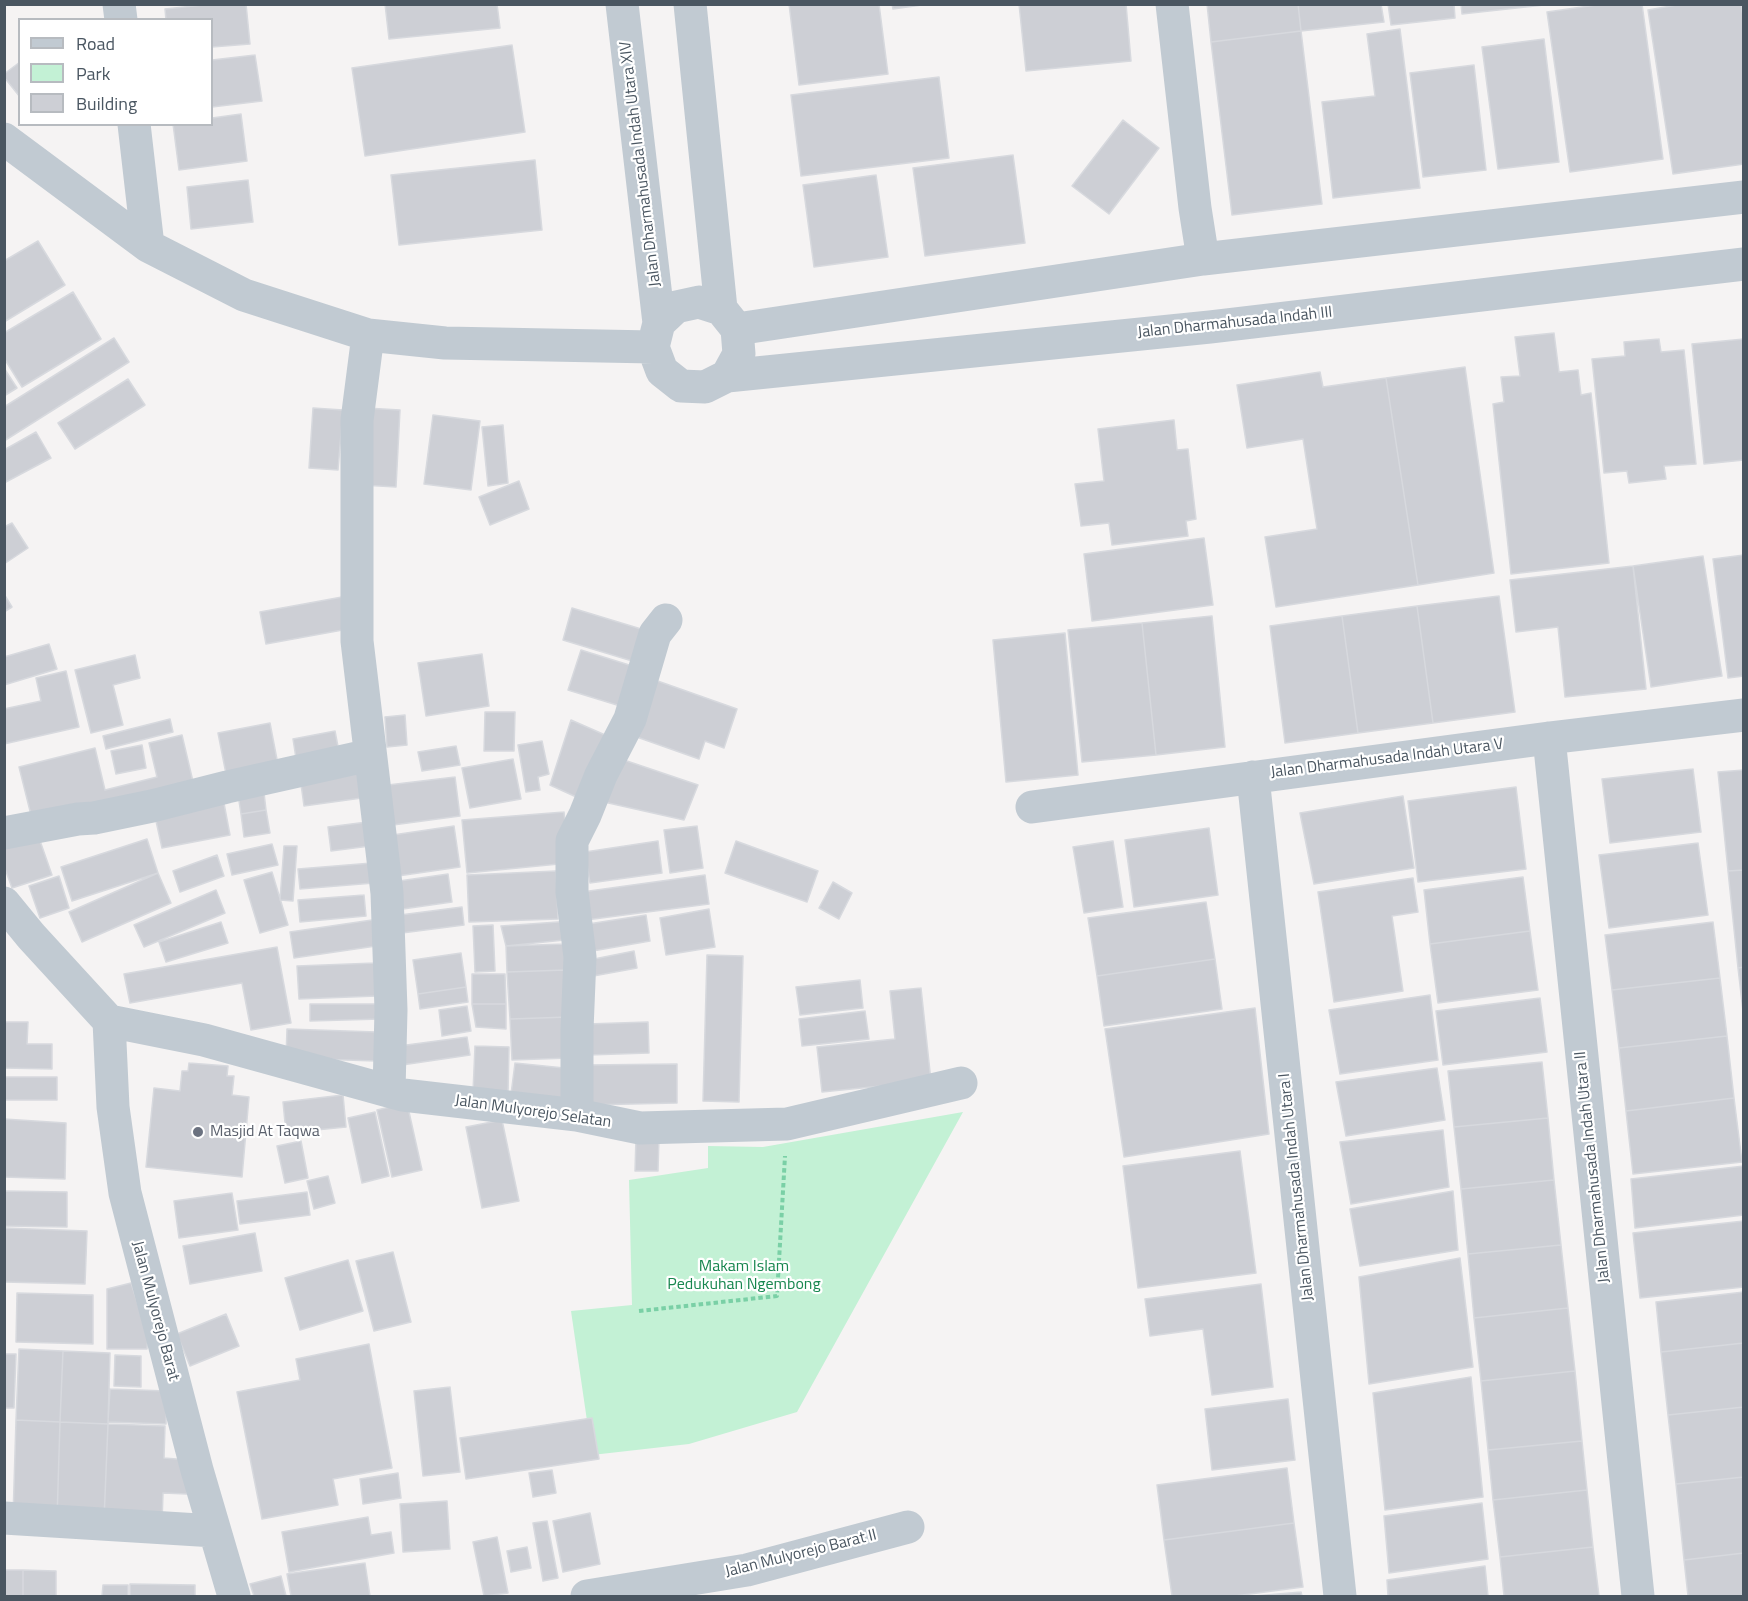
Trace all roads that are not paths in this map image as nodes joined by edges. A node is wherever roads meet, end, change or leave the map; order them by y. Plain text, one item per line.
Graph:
1 (622, 4) edge
2 (690, 4) edge
3 (1172, 4) edge
4 (134, 126) edge
5 (4, 139) edge
6 (1743, 197) edge
7 (148, 246) junction
8 (1203, 259) junction
9 (1743, 264) edge
10 (729, 319) junction
11 (368, 335) junction
12 (656, 335) junction
13 (727, 376) junction
14 (666, 620) dead end
15 (1743, 715) edge
16 (1549, 738) junction
17 (370, 755) junction
18 (1253, 777) junction
19 (1032, 807) dead end
20 (4, 833) edge
21 (4, 903) edge
22 (109, 1021) junction
23 (961, 1083) dead end
24 (389, 1091) junction
25 (577, 1115) junction
26 (4, 1518) edge
27 (908, 1527) dead end
28 (215, 1531) junction
29 (750, 1583) edge
30 (234, 1596) edge
31 (587, 1596) edge
32 (1340, 1596) edge
33 (1638, 1596) edge

1 - 12 street, Jalan Dharmahusada Indah Utara XIV
2 - 10 street
3 - 8 street
4 - 7 street
5 - 7 street
6 - 8 street
7 - 11 street
8 - 10 street
9 - 13 street, Jalan Dharmahusada Indah III
10 - 12 street
10 - 13 street
11 - 12 street
11 - 17 street
12 - 13 street
14 - 25 street
15 - 16 street, Jalan Dharmahusada Indah Utara V
16 - 18 street, Jalan Dharmahusada Indah Utara V
16 - 33 street, Jalan Dharmahusada Indah Utara II
17 - 20 street
17 - 24 street
18 - 19 street, Jalan Dharmahusada Indah Utara V
18 - 32 street, Jalan Dharmahusada Indah Utara I
21 - 22 street
22 - 24 street, Jalan Mulyorejo Selatan
22 - 28 street, Jalan Mulyorejo Barat
23 - 25 street, Jalan Mulyorejo Selatan
24 - 25 street, Jalan Mulyorejo Selatan
26 - 28 street
27 - 29 street, Jalan Mulyorejo Barat II
28 - 30 street, Jalan Mulyorejo Barat
29 - 31 street, Jalan Mulyorejo Barat II

